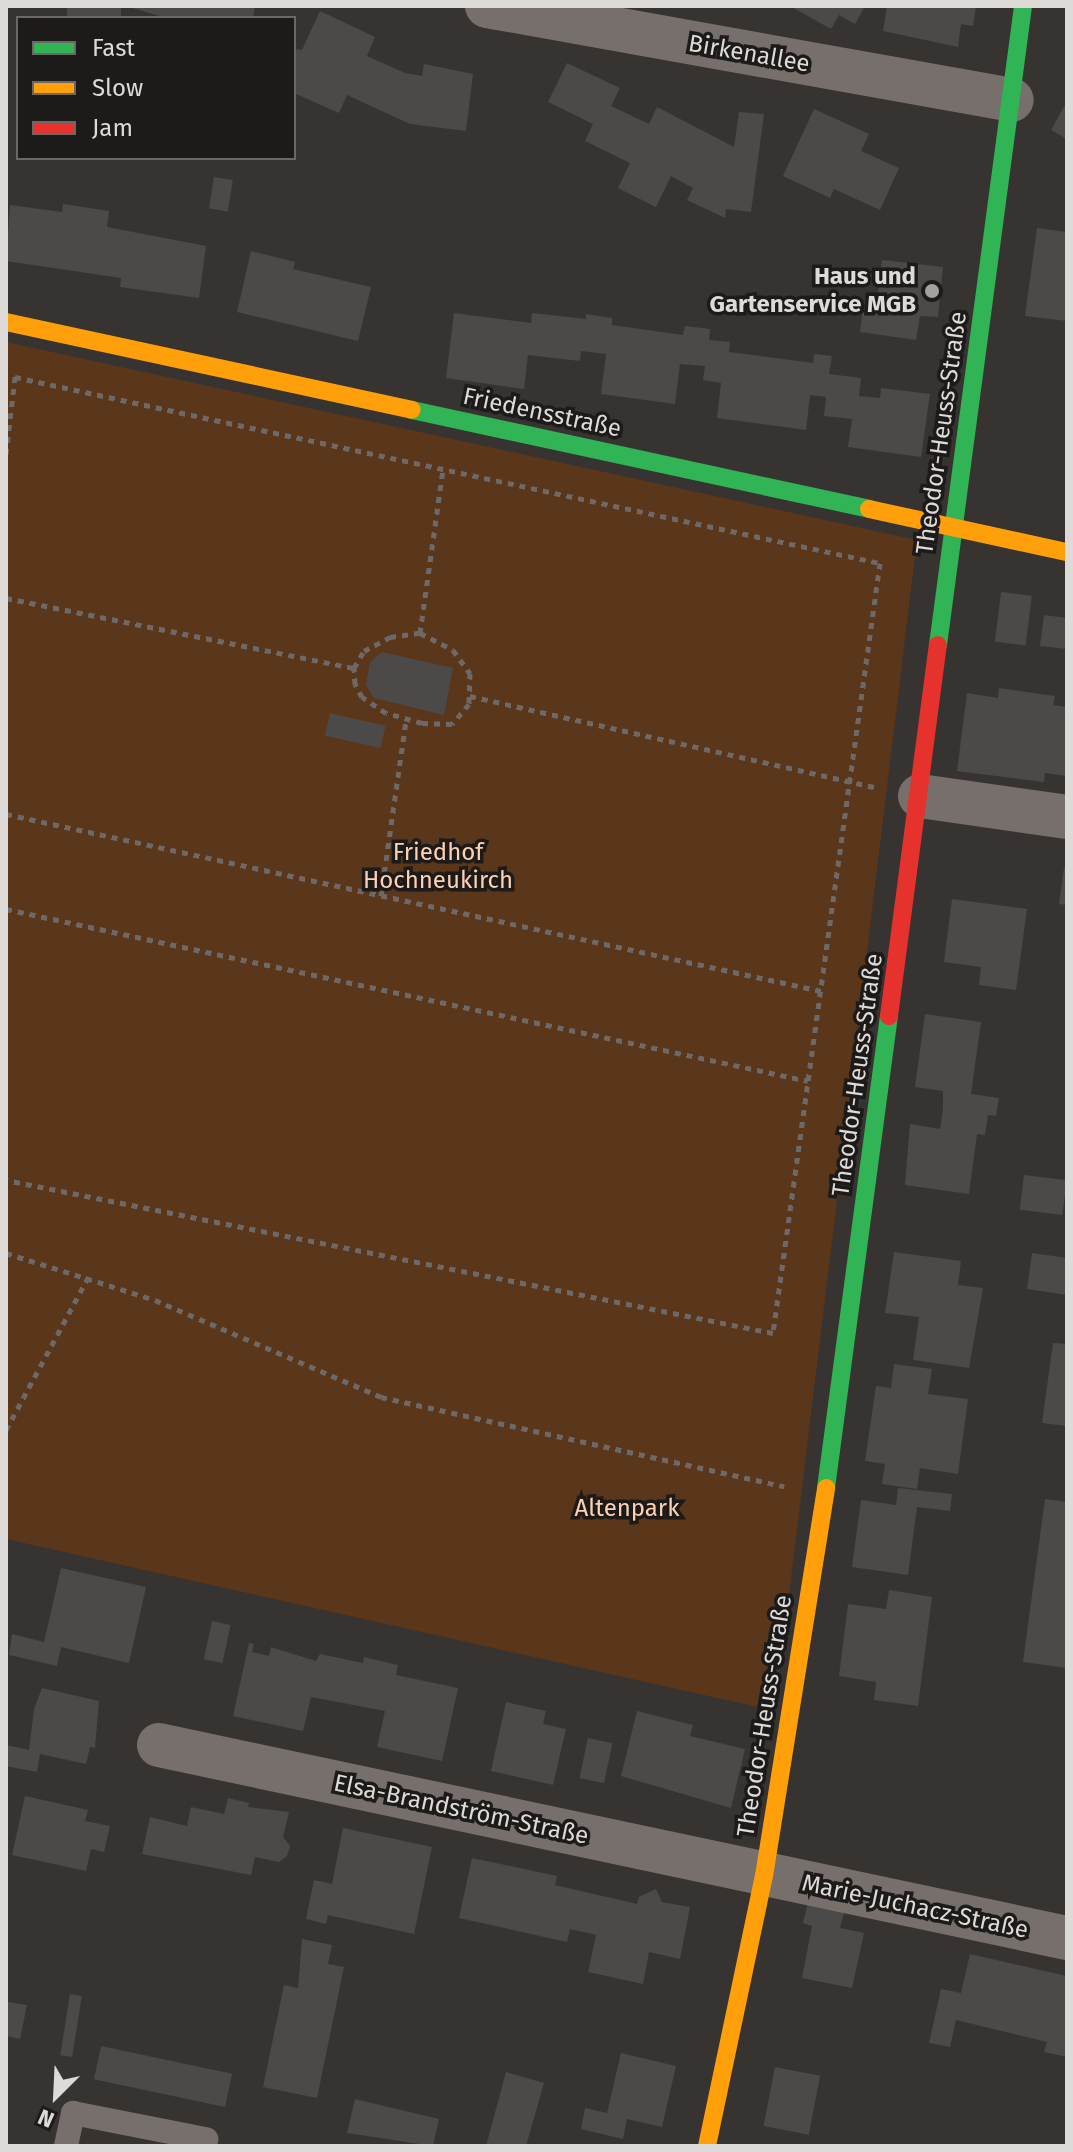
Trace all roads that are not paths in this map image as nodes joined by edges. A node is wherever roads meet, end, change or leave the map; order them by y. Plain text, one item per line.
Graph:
1 (487, 6) edge
2 (1023, 6) edge
3 (1012, 100) junction
4 (6, 322) edge
5 (953, 527) junction
6 (1067, 552) edge
7 (920, 796) junction
8 (1067, 817) edge
9 (159, 1745) dead end
10 (764, 1876) junction
11 (1067, 1938) edge
12 (206, 2139) dead end
13 (66, 2146) edge
14 (707, 2146) edge

1 - 3 street, Birkenallee
2 - 3 street, Theodor-Heuss-Straße
3 - 5 street, Theodor-Heuss-Straße
4 - 5 street, Friedensstraße
5 - 6 street, Friedensstraße
5 - 7 street, Theodor-Heuss-Straße
7 - 8 street
7 - 10 street, Theodor-Heuss-Straße
9 - 10 street, Elsa-Brandström-Straße
10 - 11 street, Marie-Juchacz-Straße
10 - 14 street, Theodor-Heuss-Straße
12 - 13 lane

